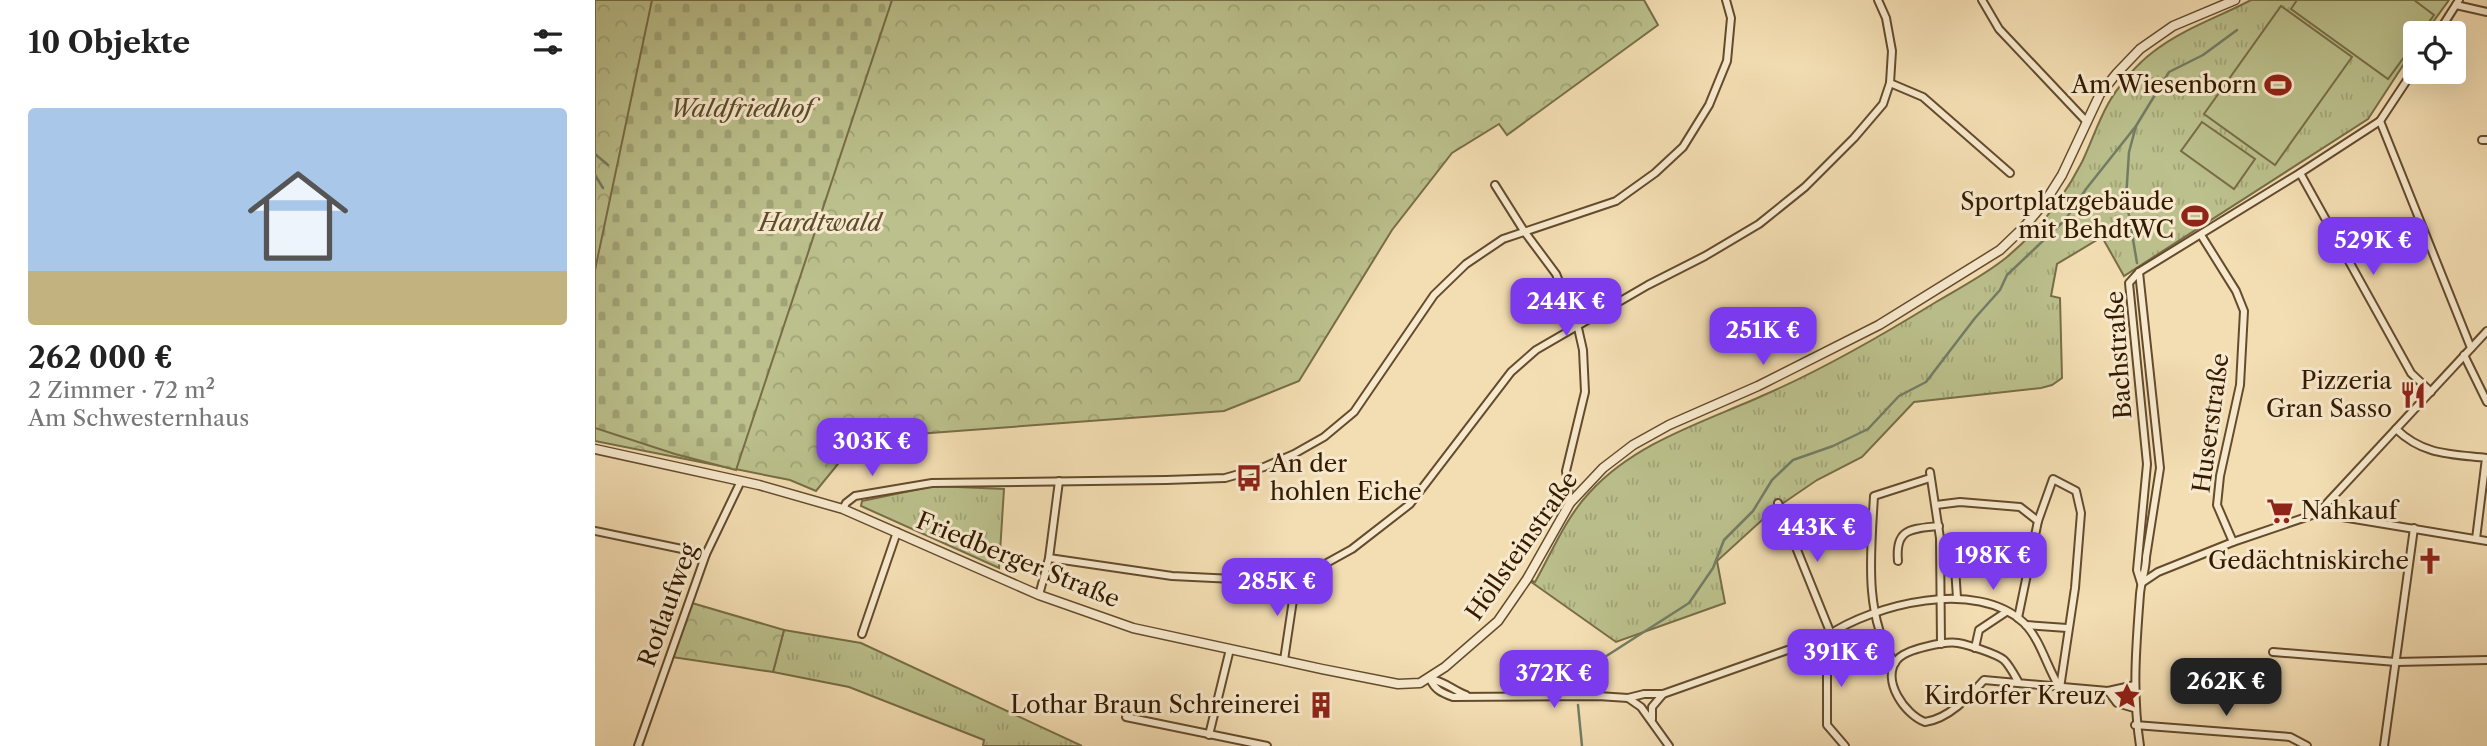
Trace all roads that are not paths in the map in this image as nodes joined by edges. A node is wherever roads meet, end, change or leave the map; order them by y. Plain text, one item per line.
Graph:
1 (1726, 0) edge
2 (1878, 0) edge
3 (1982, 0) edge
4 (2235, 0) edge
5 (2458, 3) edge
6 (2487, 12) edge
7 (2446, 21) edge
8 (1890, 83) junction
9 (2404, 84) edge
10 (2087, 121) junction
11 (2380, 121) junction
12 (2010, 173) dead end
13 (2300, 173) junction
14 (1495, 185) dead end
15 (1524, 231) junction
16 (2201, 235) junction
17 (2139, 272) junction
18 (1578, 328) junction
19 (2487, 331) edge
20 (2471, 348) junction
21 (2464, 355) junction
22 (2431, 392) junction
23 (2487, 402) edge
24 (2396, 429) junction
25 (595, 449) edge
26 (741, 481) junction
27 (1059, 481) junction
28 (1570, 503) junction
29 (1778, 503) dead end
30 (1936, 505) junction
31 (843, 509) junction
32 (2318, 513) junction
33 (2038, 521) junction
34 (1939, 526) junction
35 (2414, 528) junction
36 (595, 531) edge
37 (897, 532) junction
38 (2476, 539) junction
39 (2487, 541) edge
40 (2232, 542) junction
41 (706, 554) junction
42 (1049, 558) junction
43 (1898, 561) dead end
44 (1941, 567) junction
45 (1296, 580) junction
46 (2141, 583) junction
47 (1039, 595) junction
48 (1939, 598) junction
49 (1957, 598) junction
50 (1875, 612) junction
51 (2006, 612) junction
52 (2018, 618) junction
53 (2026, 625) junction
54 (2067, 628) junction
55 (862, 634) dead end
56 (1829, 635) junction
57 (1941, 644) junction
58 (1975, 648) junction
59 (1230, 649) junction
60 (2273, 652) dead end
61 (1284, 660) junction
62 (2487, 660) edge
63 (2396, 662) junction
64 (1895, 663) junction
65 (1430, 678) junction
66 (2019, 682) junction
67 (2135, 685) junction
68 (2060, 688) junction
69 (2108, 691) junction
70 (1664, 694) junction
71 (1628, 698) junction
72 (2134, 708) junction
73 (1126, 716) dead end
74 (1652, 721) junction
75 (2136, 725) junction
76 (1209, 735) junction
77 (638, 746) edge
78 (1267, 746) edge
79 (1669, 746) edge
80 (1845, 746) edge
81 (2140, 746) edge
82 (2307, 746) edge
83 (2384, 746) edge

1 - 15 street
2 - 8 street
3 - 10 street
4 - 10 street, Höllsteinstraße
5 - 6 street
5 - 7 street
8 - 12 street
8 - 18 street
9 - 11 street
10 - 28 street, Höllsteinstraße
11 - 13 street
11 - 20 street
13 - 16 street
13 - 22 street
14 - 15 street
15 - 18 street
15 - 27 street
16 - 17 street
16 - 40 street, Huserstraße
17 - 46 street, Bachstraße
17 - 46 street, Bachstraße
18 - 28 street
18 - 45 street
19 - 20 street
20 - 21 street
21 - 22 street
21 - 23 street
22 - 24 street
24 - 32 street
24 - 38 street
25 - 26 street, Friedberger Straße
26 - 31 street, Friedberger Straße
26 - 41 street, Rotlaufweg
27 - 31 street
27 - 42 street
28 - 65 street, Höllsteinstraße
29 - 56 street
30 - 33 street
30 - 34 street
30 - 50 street
31 - 37 street, Friedberger Straße
32 - 35 street
32 - 40 street
33 - 52 street
33 - 54 street
34 - 43 street
34 - 44 street
35 - 38 street
35 - 63 street
36 - 41 street
37 - 47 street, Friedberger Straße
37 - 55 street
38 - 39 street
40 - 46 street
41 - 77 street, Rotlaufweg
42 - 45 street
42 - 47 street
44 - 48 street
44 - 49 street
45 - 61 street
46 - 67 street, Bachstraße
47 - 59 street, Friedberger Straße
48 - 49 street
48 - 50 street
48 - 57 street
49 - 51 street
50 - 56 street
50 - 64 street
51 - 52 street
51 - 58 street
52 - 53 street
53 - 54 street
53 - 68 street
54 - 68 street
56 - 70 street
56 - 80 street
57 - 58 street
57 - 64 street
58 - 66 street
59 - 61 street, Friedberger Straße
59 - 76 street
60 - 63 street
61 - 65 street, Friedberger Straße
62 - 63 street
63 - 83 street
64 - 66 street
65 - 71 street
66 - 68 street
67 - 69 street
67 - 72 street, Bachstraße
68 - 69 street
69 - 72 street
70 - 71 street
70 - 74 street
71 - 74 street
72 - 75 street, Bachstraße
73 - 76 street
74 - 79 street
75 - 81 street, Bachstraße
75 - 82 street
76 - 78 street

